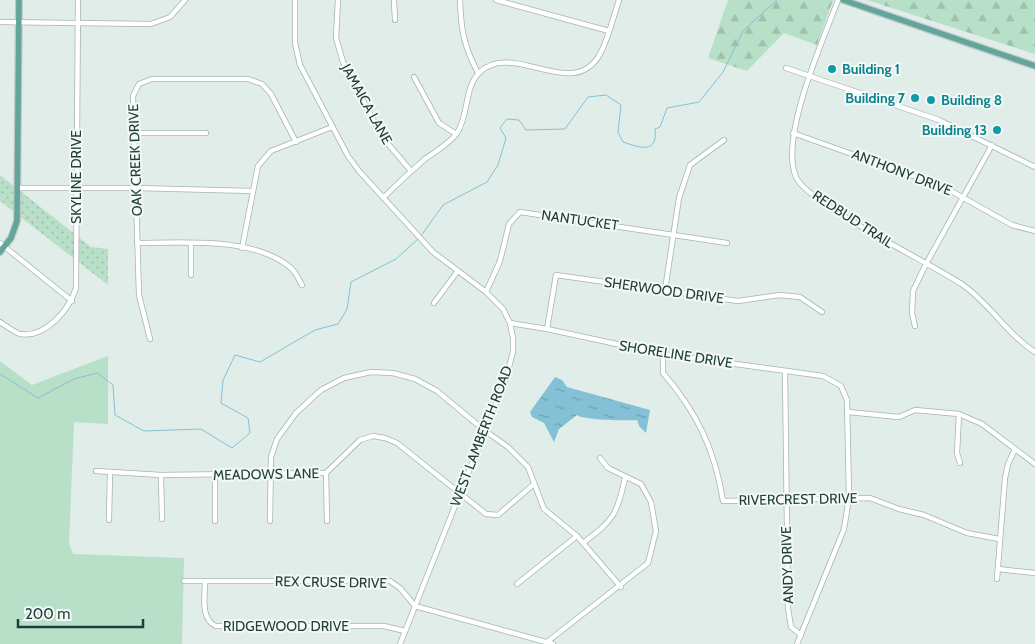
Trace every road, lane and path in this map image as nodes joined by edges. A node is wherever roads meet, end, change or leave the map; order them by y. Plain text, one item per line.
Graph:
1 (18, 0) edge
2 (78, 0) edge
3 (185, 0) edge
4 (296, 0) edge
5 (338, 0) edge
6 (394, 0) edge
7 (460, 0) edge
8 (496, 0) edge
9 (619, 0) edge
10 (838, 0) edge
11 (843, 0) edge
12 (396, 20) dead end
13 (18, 21) junction
14 (0, 22) edge
15 (76, 23) junction
16 (609, 31) junction
17 (1035, 66) edge
18 (786, 68) dead end
19 (478, 73) junction
20 (811, 76) junction
21 (414, 78) dead end
22 (332, 127) junction
23 (134, 133) junction
24 (206, 134) dead end
25 (456, 134) junction
26 (793, 134) junction
27 (724, 140) dead end
28 (296, 142) junction
29 (992, 146) junction
30 (1035, 167) edge
31 (412, 171) junction
32 (18, 188) junction
33 (76, 188) junction
34 (136, 188) junction
35 (253, 191) junction
36 (963, 197) junction
37 (383, 198) junction
38 (1035, 232) edge
39 (673, 233) junction
40 (137, 243) junction
41 (727, 243) dead end
42 (2, 244) edge
43 (191, 244) junction
44 (242, 248) junction
45 (0, 252) edge
46 (926, 264) junction
47 (456, 272) junction
48 (191, 275) dead end
49 (302, 285) dead end
50 (665, 290) junction
51 (486, 292) junction
52 (72, 301) junction
53 (434, 303) dead end
54 (822, 312) dead end
55 (0, 322) edge
56 (510, 324) junction
57 (915, 326) dead end
58 (547, 329) junction
59 (150, 339) dead end
60 (1035, 352) edge
61 (663, 354) junction
62 (785, 370) junction
63 (848, 412) junction
64 (959, 414) junction
65 (484, 430) junction
66 (1015, 450) junction
67 (600, 458) dead end
68 (960, 463) dead end
69 (1035, 464) edge
70 (96, 471) dead end
71 (110, 472) junction
72 (326, 473) junction
73 (161, 475) junction
74 (215, 475) junction
75 (270, 475) junction
76 (625, 478) junction
77 (534, 484) junction
78 (460, 491) junction
79 (849, 498) junction
80 (785, 500) junction
81 (162, 519) dead end
82 (109, 520) dead end
83 (215, 521) dead end
84 (270, 521) dead end
85 (326, 521) dead end
86 (577, 536) junction
87 (999, 539) junction
88 (583, 543) junction
89 (998, 569) junction
90 (1035, 573) edge
91 (997, 579) dead end
92 (184, 581) dead end
93 (205, 581) junction
94 (517, 584) dead end
95 (621, 587) junction
96 (415, 606) junction
97 (405, 631) junction
98 (801, 635) junction
99 (547, 642) junction
100 (400, 644) edge
101 (553, 644) edge
102 (797, 644) edge

1 - 13 main road
2 - 15 street, SKYLINE DRIVE
3 - 15 street
4 - 22 street, WEST LAMBERTH ROAD
5 - 31 street, JAMAICA LANE
6 - 12 street
7 - 19 street
8 - 16 street
9 - 16 street
10 - 20 street, REDBUD TRAIL
11 - 17 main road
13 - 14 street
13 - 15 street
13 - 32 main road
15 - 33 street, SKYLINE DRIVE
16 - 19 street
18 - 20 street
19 - 25 street
20 - 26 street, REDBUD TRAIL
20 - 29 street
21 - 25 street
22 - 28 street
22 - 37 street, WEST LAMBERTH ROAD
23 - 24 street
23 - 28 street, OAK CREEK DRIVE
23 - 34 street, OAK CREEK DRIVE
25 - 31 street
26 - 36 street, ANTHONY DRIVE
26 - 46 street, REDBUD TRAIL
27 - 39 street
28 - 35 street
29 - 30 street
29 - 36 street
31 - 37 street
32 - 33 street
32 - 42 main road
33 - 34 street
33 - 52 street, SKYLINE DRIVE
34 - 35 street
34 - 40 street, OAK CREEK DRIVE
35 - 44 street
36 - 38 street, ANTHONY DRIVE
36 - 46 street
37 - 47 street, WEST LAMBERTH ROAD
39 - 41 street, NANTUCKET
39 - 50 street
39 - 51 street, NANTUCKET
40 - 43 street
40 - 59 street, OAK CREEK DRIVE
42 - 45 main road
42 - 52 street
43 - 44 street
43 - 48 street
44 - 49 street
46 - 57 street
46 - 60 street, REDBUD TRAIL
47 - 51 street, WEST LAMBERTH ROAD
47 - 53 street
50 - 54 street, SHERWOOD DRIVE
50 - 58 street, SHERWOOD DRIVE
51 - 56 street, WEST LAMBERTH ROAD
52 - 55 street
56 - 58 street, SHORELINE DRIVE
56 - 65 street, WEST LAMBERTH ROAD
58 - 61 street, SHORELINE DRIVE
61 - 62 street, SHORELINE DRIVE
61 - 80 street, RIVERCREST DRIVE
62 - 63 street, SHORELINE DRIVE
62 - 80 street, ANDY DRIVE
63 - 64 street
63 - 79 street
64 - 66 street
64 - 68 street
65 - 75 street
65 - 77 street
65 - 78 street, WEST LAMBERTH ROAD
66 - 69 street
66 - 87 street
67 - 76 street
70 - 71 street, MEADOWS LANE
71 - 73 street, MEADOWS LANE
71 - 82 street
72 - 75 street, MEADOWS LANE
72 - 78 street, MEADOWS LANE
72 - 85 street
73 - 74 street, MEADOWS LANE
73 - 81 street
74 - 75 street, MEADOWS LANE
74 - 83 street
75 - 84 street
76 - 88 street
76 - 95 street
77 - 78 street, MEADOWS LANE
77 - 86 street
78 - 96 street, WEST LAMBERTH ROAD
79 - 80 street, RIVERCREST DRIVE
79 - 87 street, RIVERCREST DRIVE
79 - 98 street
80 - 98 street, ANDY DRIVE
86 - 88 street
86 - 94 street
87 - 89 street
88 - 95 street
89 - 90 street
89 - 91 street
92 - 93 street, REX CRUSE DRIVE
93 - 96 street, REX CRUSE DRIVE
93 - 97 street, RIDGEWOOD DRIVE
95 - 99 street
96 - 97 street, WEST LAMBERTH ROAD
96 - 99 street
97 - 100 street, WEST LAMBERTH ROAD
98 - 102 street
99 - 101 street

